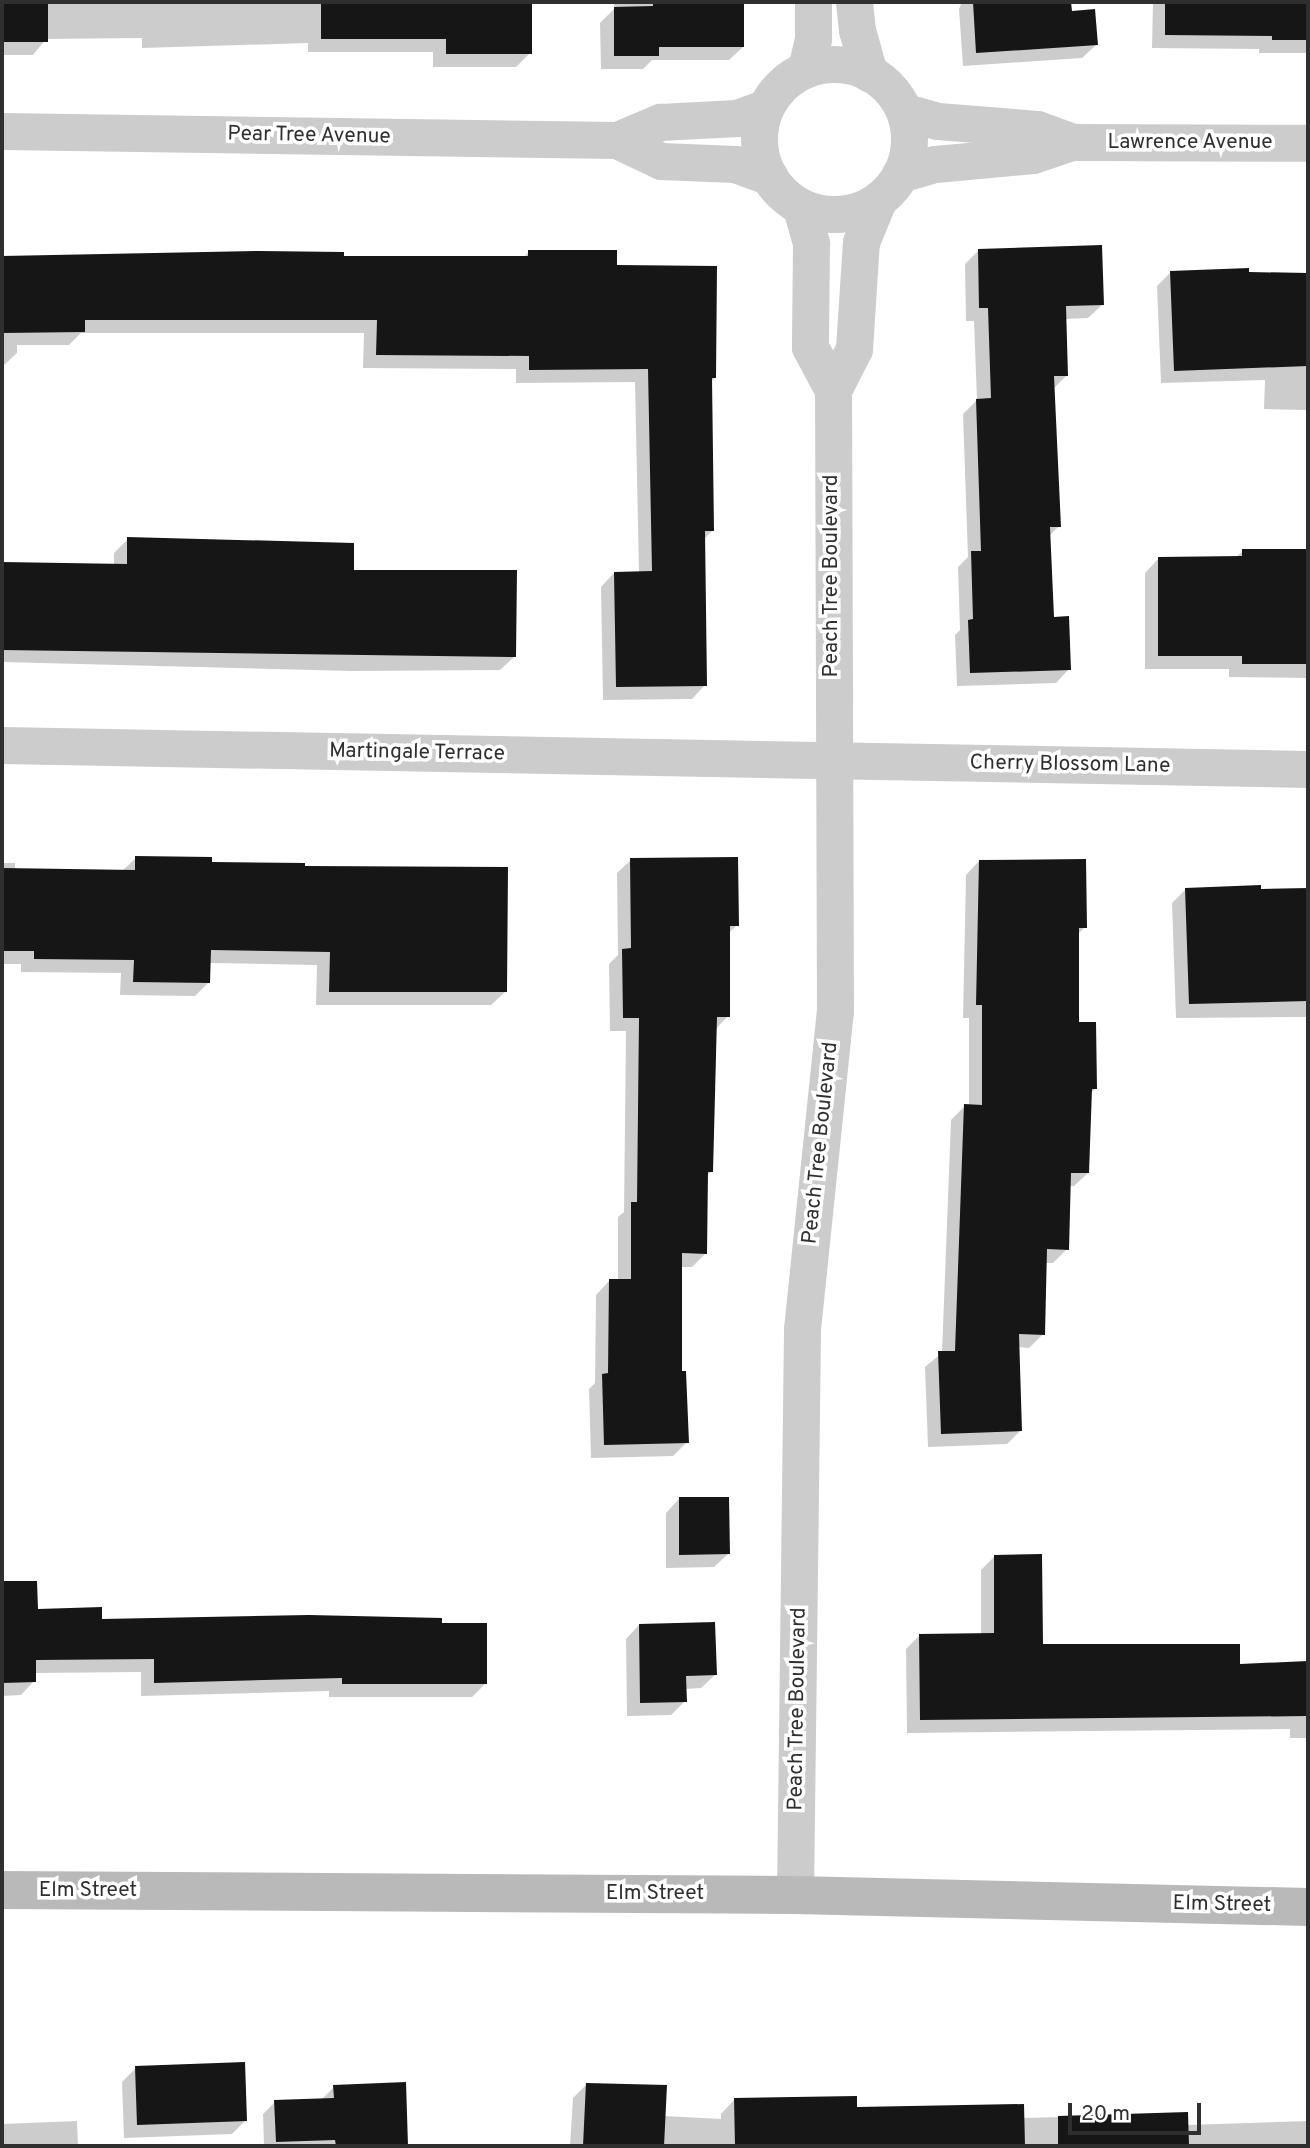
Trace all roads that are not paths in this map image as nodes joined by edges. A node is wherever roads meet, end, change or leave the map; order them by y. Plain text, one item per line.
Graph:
1 (813, 2) edge
2 (854, 2) edge
3 (806, 69) junction
4 (869, 73) junction
5 (764, 108) junction
6 (906, 111) junction
7 (2, 131) edge
8 (617, 140) junction
9 (1072, 142) junction
10 (1308, 143) edge
11 (900, 174) junction
12 (769, 177) junction
13 (877, 203) junction
14 (801, 208) junction
15 (833, 390) junction
16 (2, 746) edge
17 (832, 761) junction
18 (1308, 769) edge
19 (2, 1890) edge
20 (795, 1895) junction
21 (1308, 1907) edge

1 - 3 street
2 - 4 street
3 - 4 street
3 - 5 street
4 - 6 street
5 - 8 street, Pear Tree Avenue
5 - 12 street
6 - 9 street, Lawrence Avenue
6 - 11 street
7 - 8 street, Pear Tree Avenue
8 - 12 street, Pear Tree Avenue
9 - 10 street, Lawrence Avenue
9 - 11 street, Lawrence Avenue
11 - 13 street
12 - 14 street
13 - 14 street
13 - 15 street, Peach Tree Boulevard
14 - 15 street, Peach Tree Boulevard
15 - 17 street, Peach Tree Boulevard
16 - 17 street, Martingale Terrace
17 - 18 street, Cherry Blossom Lane
17 - 20 street, Peach Tree Boulevard
19 - 20 main road, Elm Street
20 - 21 main road, Elm Street

